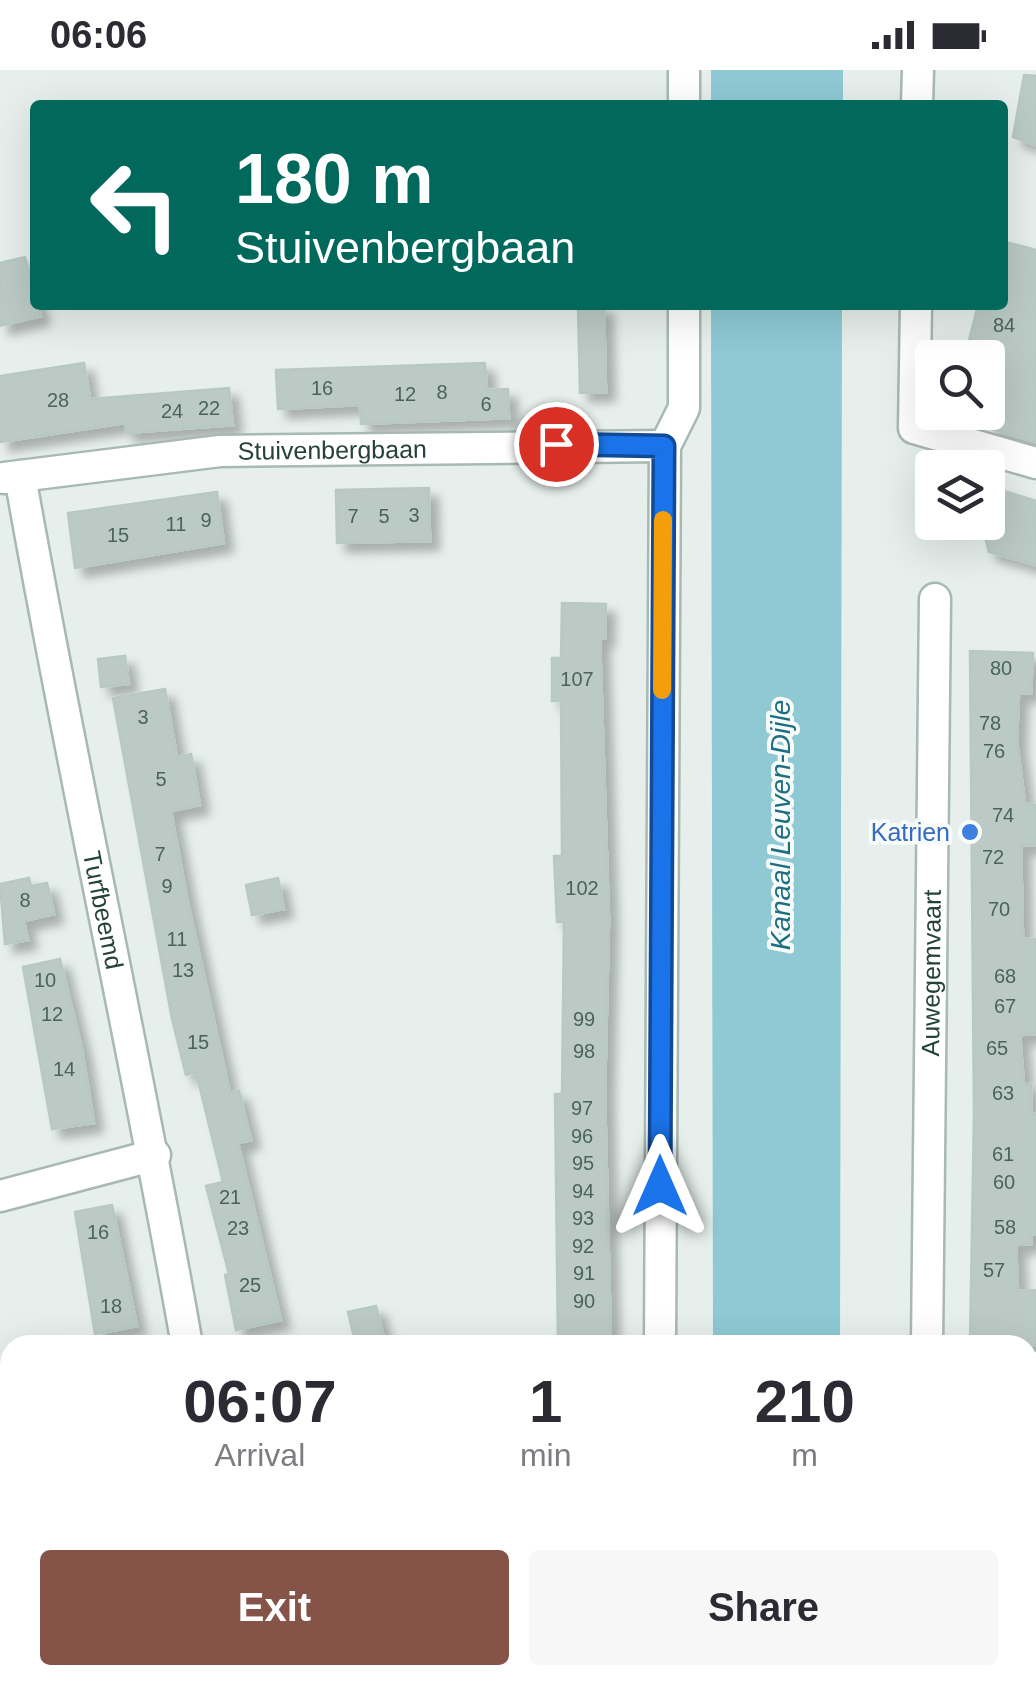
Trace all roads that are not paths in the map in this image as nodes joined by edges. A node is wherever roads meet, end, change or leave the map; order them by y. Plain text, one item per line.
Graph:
1 (684, 70) edge
2 (918, 70) edge
3 (684, 100) edge
4 (918, 100) edge
5 (684, 310) edge
6 (916, 310) edge
7 (664, 446) junction
8 (1036, 463) edge
9 (10, 477) edge
10 (935, 599) dead end
11 (155, 1155) junction
12 (0, 1196) edge
13 (185, 1335) edge
14 (660, 1335) edge
15 (927, 1335) edge

1 - 3 street
2 - 4 street
5 - 7 street
6 - 8 street
7 - 9 street, Stuivenbergbaan
7 - 14 street
9 - 11 street, Turfbeemd
10 - 15 street, Auwegemvaart
11 - 12 street
11 - 13 street, Turfbeemd

